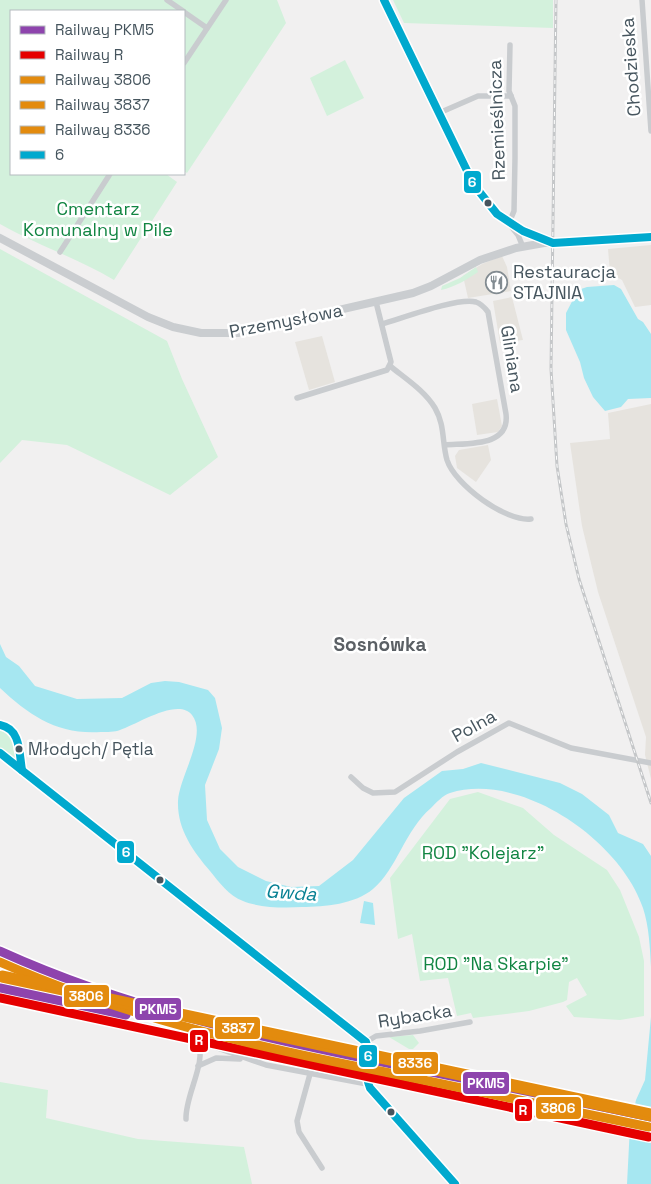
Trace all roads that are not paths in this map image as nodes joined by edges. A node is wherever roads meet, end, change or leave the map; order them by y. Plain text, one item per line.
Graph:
1 (167, 0) edge
2 (226, 0) edge
3 (384, 0) edge
4 (642, 0) edge
5 (180, 10) edge
6 (185, 13) edge
7 (207, 28) junction
8 (510, 44) dead end
9 (185, 61) edge
10 (511, 96) junction
11 (439, 113) junction
12 (651, 131) edge
13 (109, 175) edge
14 (508, 223) junction
15 (527, 233) junction
16 (651, 237) edge
17 (0, 238) edge
18 (553, 243) junction
19 (525, 246) junction
20 (60, 252) dead end
21 (376, 302) junction
22 (382, 324) junction
23 (390, 366) junction
24 (297, 398) dead end
25 (445, 445) junction
26 (532, 519) dead end
27 (0, 725) edge
28 (0, 753) edge
29 (651, 763) edge
30 (22, 770) junction
31 (351, 777) dead end
32 (0, 974) edge
33 (0, 1000) edge
34 (64, 1012) junction
35 (470, 1022) dead end
36 (198, 1041) junction
37 (366, 1042) junction
38 (247, 1060) junction
39 (198, 1066) junction
40 (310, 1074) junction
41 (367, 1084) junction
42 (186, 1119) dead end
43 (322, 1168) dead end
44 (455, 1184) edge

1 - 5 street
2 - 7 street
3 - 11 street
4 - 12 street, Chodzieska
6 - 7 street
7 - 9 street
8 - 10 street, Rzemieślnicza
10 - 11 street
10 - 14 street, Rzemieślnicza
11 - 14 street
13 - 20 street
14 - 15 street
14 - 19 street
15 - 18 street
15 - 19 street
16 - 18 street, Przemysłowa
17 - 21 street, Przemysłowa
18 - 19 street, Przemysłowa
19 - 21 street, Przemysłowa
21 - 22 street
22 - 23 street
22 - 25 street, Gliniana
23 - 24 street
23 - 25 street
25 - 26 street
27 - 30 street
28 - 30 street
29 - 31 street, Polna
30 - 37 street
32 - 34 street
33 - 34 street
34 - 36 street
35 - 37 street, Rybacka
36 - 38 street
36 - 39 street
37 - 41 street
38 - 39 street
38 - 40 street
39 - 42 street
40 - 41 street
40 - 43 street
41 - 44 street

